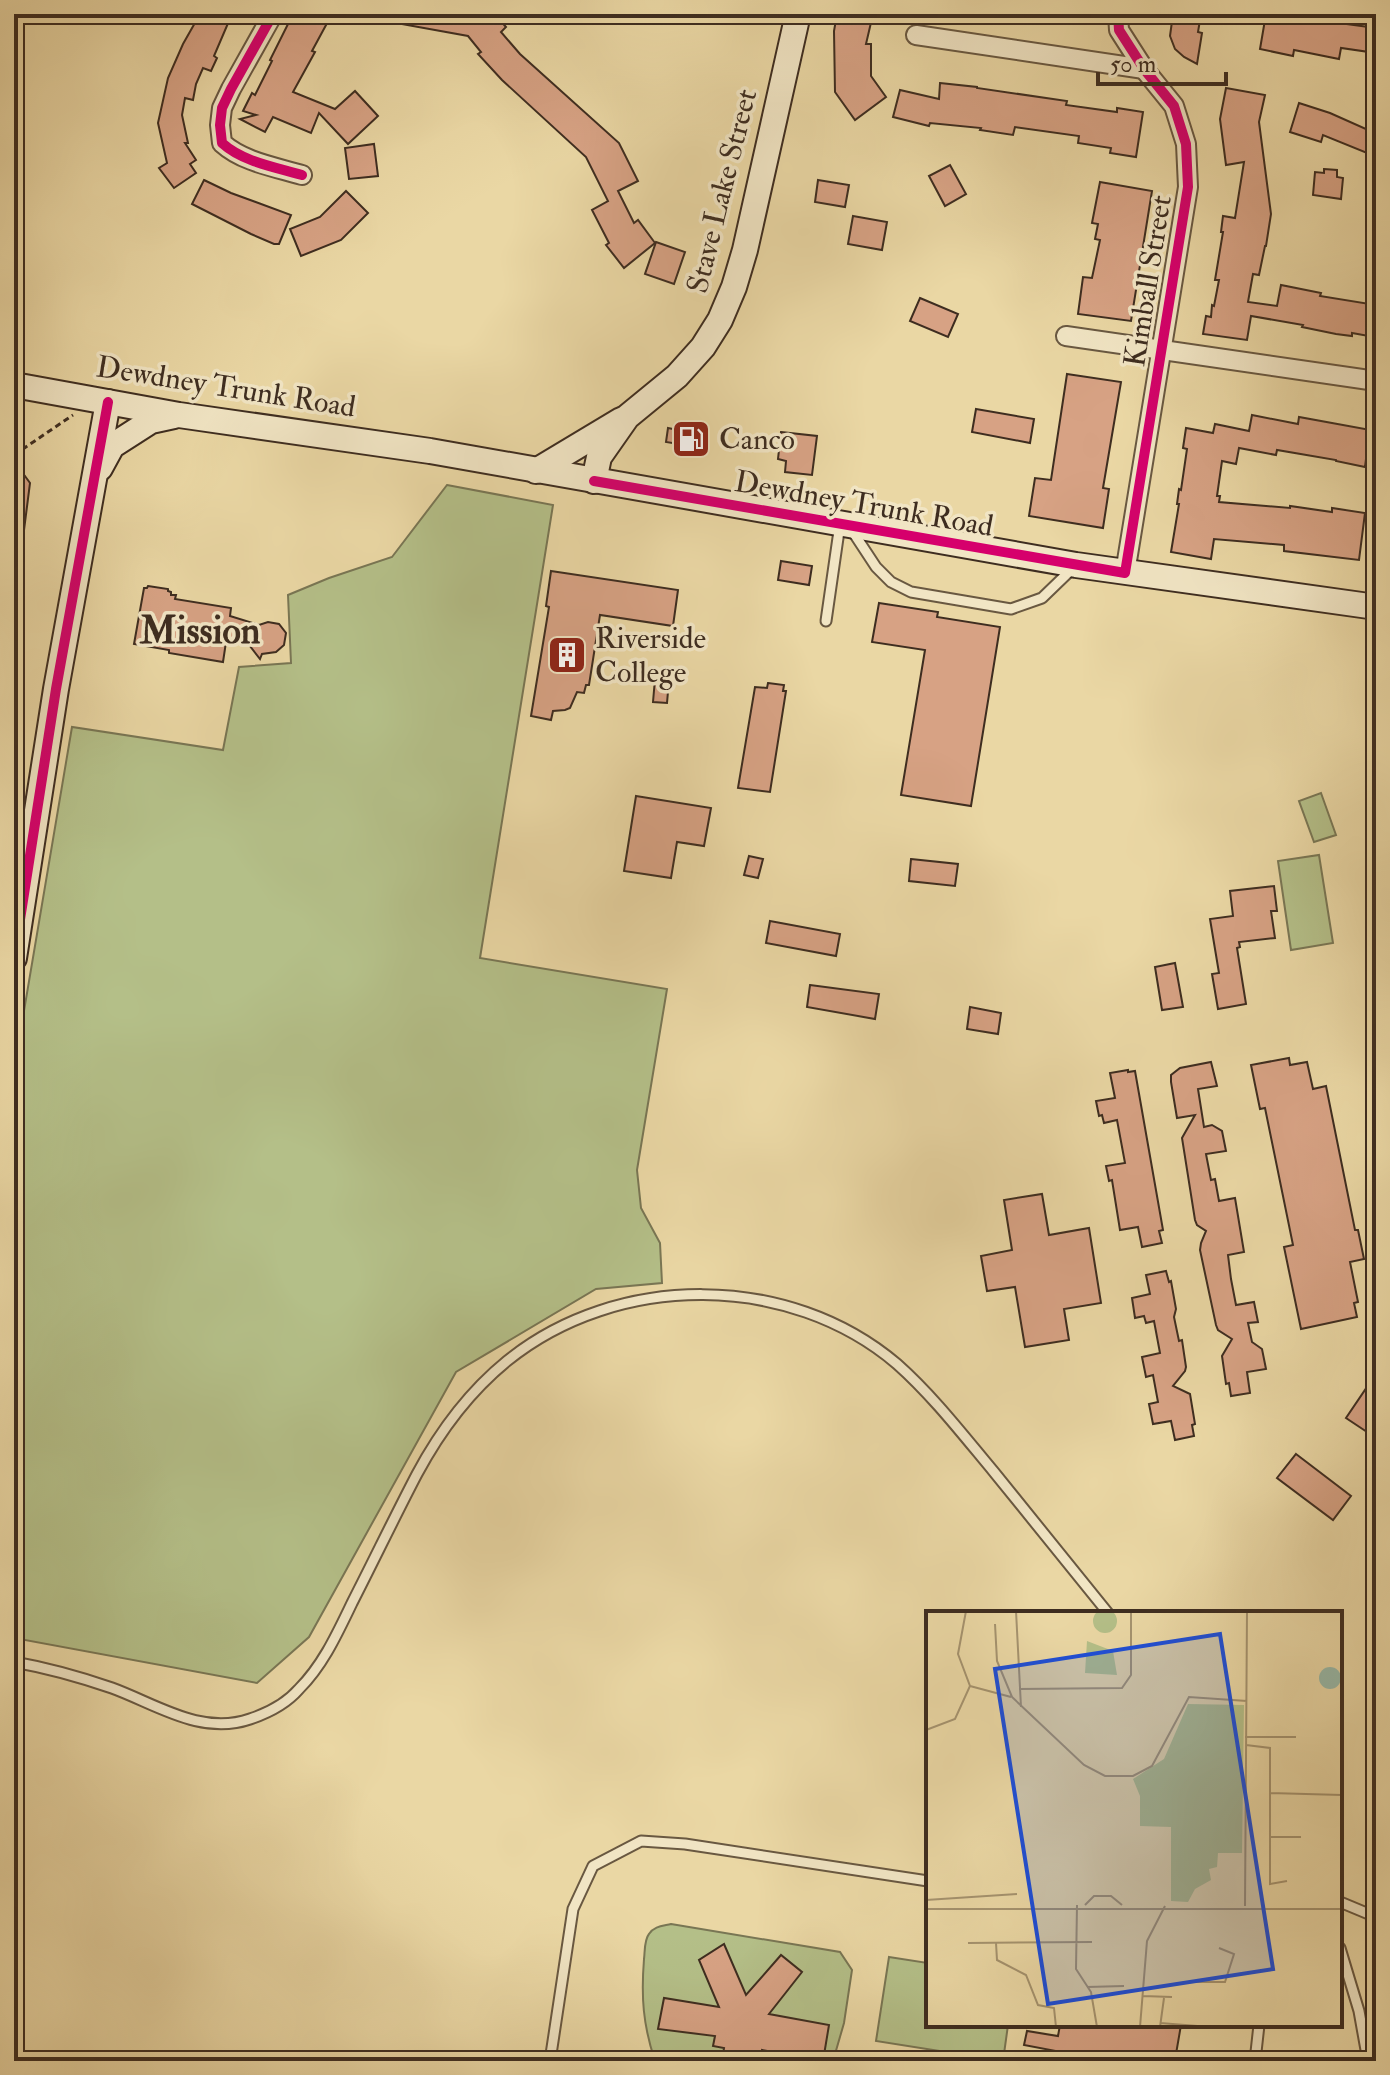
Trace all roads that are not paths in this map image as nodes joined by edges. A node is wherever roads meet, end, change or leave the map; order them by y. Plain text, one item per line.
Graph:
1 (273, 14) edge
2 (798, 14) edge
3 (1118, 14) edge
4 (916, 35) dead end
5 (1144, 69) junction
6 (302, 175) dead end
7 (1066, 336) dead end
8 (1161, 349) junction
9 (1376, 381) edge
10 (14, 385) edge
11 (108, 402) junction
12 (179, 415) junction
13 (627, 417) junction
14 (536, 471) junction
15 (95, 478) junction
16 (594, 481) junction
17 (845, 525) junction
18 (1076, 565) junction
19 (1125, 573) junction
20 (1376, 607) edge
21 (826, 621) dead end
22 (14, 958) edge
23 (1106, 1611) edge
24 (14, 1662) edge
25 (926, 1881) edge
26 (1342, 1903) edge
27 (1376, 1917) edge
28 (1342, 1955) edge
29 (1259, 2027) edge
30 (550, 2061) edge
31 (1255, 2061) edge
32 (1368, 2061) edge

1 - 6 street
2 - 13 main road, Stave Lake Street
3 - 5 street, Kimball Street
4 - 5 street
5 - 8 street, Kimball Street
7 - 8 street
8 - 9 street
8 - 19 street, Kimball Street
10 - 11 main road, Dewdney Trunk Road
11 - 12 main road, Dewdney Trunk Road
11 - 15 main road
12 - 14 main road, Dewdney Trunk Road
12 - 15 main road
13 - 14 main road
13 - 16 main road, Stave Lake Street
14 - 16 main road, Dewdney Trunk Road
15 - 22 main road
16 - 17 main road, Dewdney Trunk Road
17 - 18 main road, Dewdney Trunk Road
17 - 18 lane
17 - 21 lane
18 - 19 main road, Dewdney Trunk Road
19 - 20 main road, Dewdney Trunk Road
23 - 24 lane
25 - 30 lane
26 - 27 lane
28 - 32 lane
29 - 31 lane

